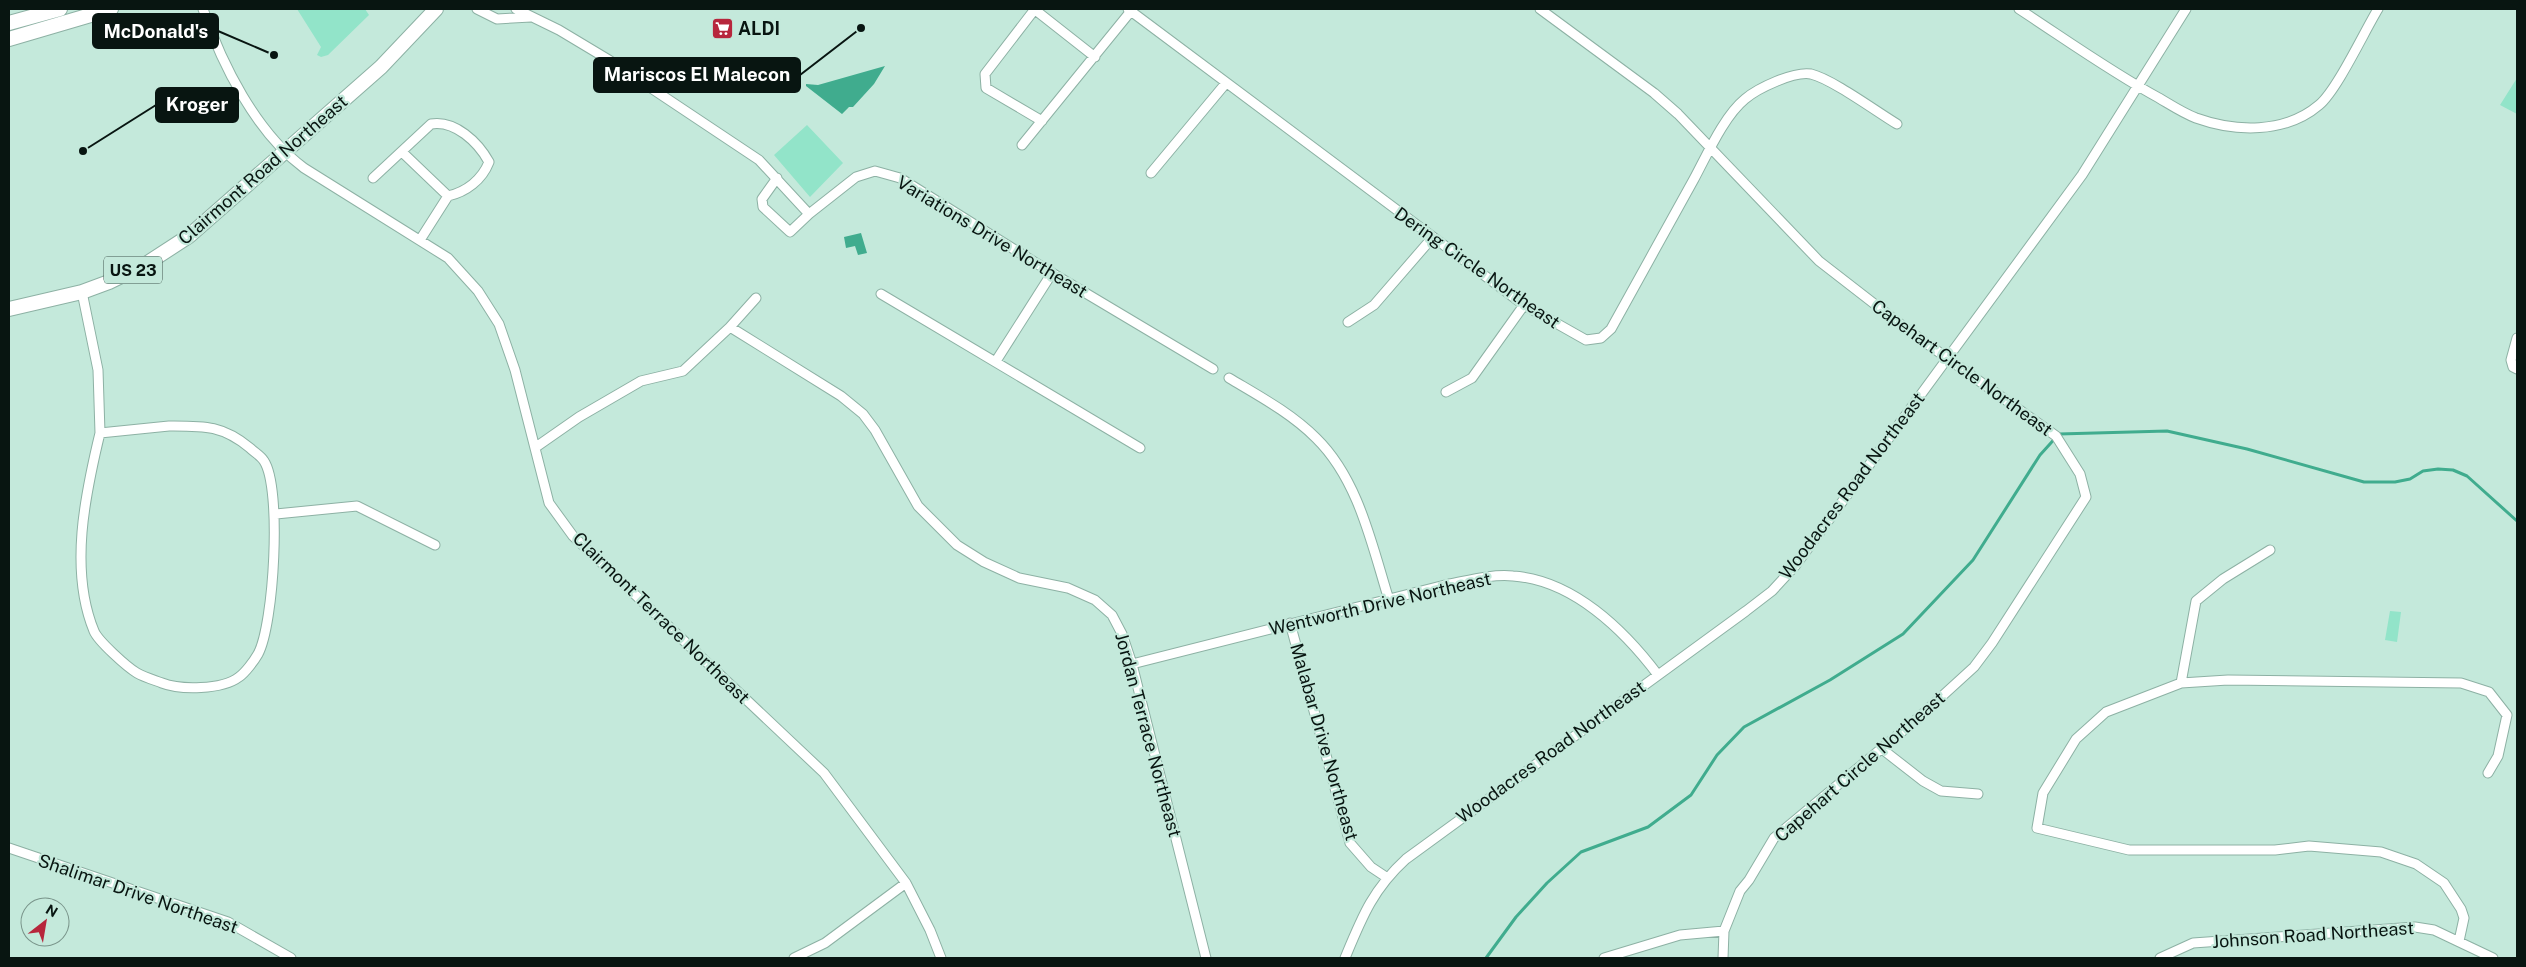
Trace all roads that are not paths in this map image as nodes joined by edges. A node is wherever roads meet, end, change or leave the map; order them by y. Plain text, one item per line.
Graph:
1 (60, 9) edge
2 (111, 9) edge
3 (203, 9) edge
4 (436, 9) edge
5 (477, 9) edge
6 (516, 9) edge
7 (1034, 9) edge
8 (1540, 9) edge
9 (2019, 9) edge
10 (2186, 9) edge
11 (2378, 9) edge
12 (1129, 10) edge
13 (532, 17) junction
14 (9, 23) edge
15 (9, 39) edge
16 (1094, 56) junction
17 (1226, 83) junction
18 (2138, 87) junction
19 (1042, 121) junction
20 (1897, 124) dead end
21 (1022, 145) dead end
22 (1710, 149) junction
23 (286, 151) junction
24 (402, 152) junction
25 (1151, 173) dead end
26 (373, 178) dead end
27 (777, 178) junction
28 (448, 196) junction
29 (809, 214) junction
30 (1432, 238) junction
31 (420, 240) junction
32 (1052, 273) junction
33 (82, 292) junction
34 (881, 294) dead end
35 (756, 298) dead end
36 (1524, 305) junction
37 (9, 309) edge
38 (1348, 322) dead end
39 (730, 327) junction
40 (2517, 338) edge
41 (1948, 358) junction
42 (996, 361) junction
43 (1214, 369) dead end
44 (2517, 369) edge
45 (1229, 378) dead end
46 (1446, 392) dead end
47 (100, 434) junction
48 (536, 447) junction
49 (1140, 448) dead end
50 (276, 514) junction
51 (435, 545) dead end
52 (2270, 550) dead end
53 (1389, 600) junction
54 (1290, 623) junction
55 (1132, 664) junction
56 (1658, 675) junction
57 (2182, 683) junction
58 (1882, 749) junction
59 (2488, 773) dead end
60 (1978, 794) dead end
61 (9, 848) edge
62 (1386, 877) junction
63 (906, 882) junction
64 (1724, 931) junction
65 (2459, 941) junction
66 (291, 958) edge
67 (794, 958) edge
68 (941, 958) edge
69 (1206, 958) edge
70 (1345, 958) edge
71 (1604, 958) edge
72 (1723, 958) edge
73 (2160, 958) edge
74 (2493, 958) edge

1 - 14 main road
2 - 15 main road
3 - 23 street, Clairmont Terrace Northeast
4 - 23 main road, Clairmont Road Northeast / US 23
5 - 13 street
6 - 13 street
7 - 16 street
7 - 19 street
8 - 22 street
9 - 18 street
10 - 18 street, Woodacres Road Northeast
11 - 18 street
12 - 16 street
12 - 17 street, Dering Circle Northeast
13 - 27 street
16 - 19 street
17 - 25 street
17 - 30 street, Dering Circle Northeast
18 - 41 street, Woodacres Road Northeast
19 - 21 street
20 - 22 street, Dering Circle Northeast
22 - 36 street, Dering Circle Northeast
22 - 41 street, Capehart Circle Northeast
23 - 31 street, Clairmont Terrace Northeast
23 - 33 main road, Clairmont Road Northeast / US 23
24 - 26 street
24 - 28 street
24 - 28 street
27 - 29 street
27 - 29 street, Variations Drive Northeast
28 - 31 street
29 - 32 street, Variations Drive Northeast
30 - 36 street, Dering Circle Northeast
30 - 38 street
31 - 48 street, Clairmont Terrace Northeast
32 - 42 street
32 - 43 street, Variations Drive Northeast
33 - 37 main road, Clairmont Road Northeast / US 23
33 - 47 street
34 - 42 street
35 - 39 street
36 - 46 street
39 - 48 street
39 - 55 street, Jordan Terrace Northeast
40 - 44 street
41 - 56 street, Woodacres Road Northeast
41 - 58 street, Capehart Circle Northeast
42 - 49 street
45 - 53 street
47 - 50 street
47 - 50 street
48 - 63 street, Clairmont Terrace Northeast
50 - 51 street
52 - 57 street
53 - 54 street, Wentworth Drive Northeast
53 - 56 street, Wentworth Drive Northeast
54 - 55 street, Wentworth Drive Northeast
54 - 62 street, Malabar Drive Northeast
55 - 69 street, Jordan Terrace Northeast
56 - 62 street, Woodacres Road Northeast
57 - 59 street
57 - 65 street
58 - 60 street
58 - 64 street, Capehart Circle Northeast
61 - 66 street, Shalimar Drive Northeast
62 - 70 street, Woodacres Road Northeast
63 - 67 street
63 - 68 street, Clairmont Terrace Northeast
64 - 71 street
64 - 72 street, Capehart Circle Northeast
65 - 73 street, Johnson Road Northeast
65 - 74 street, Johnson Road Northeast

